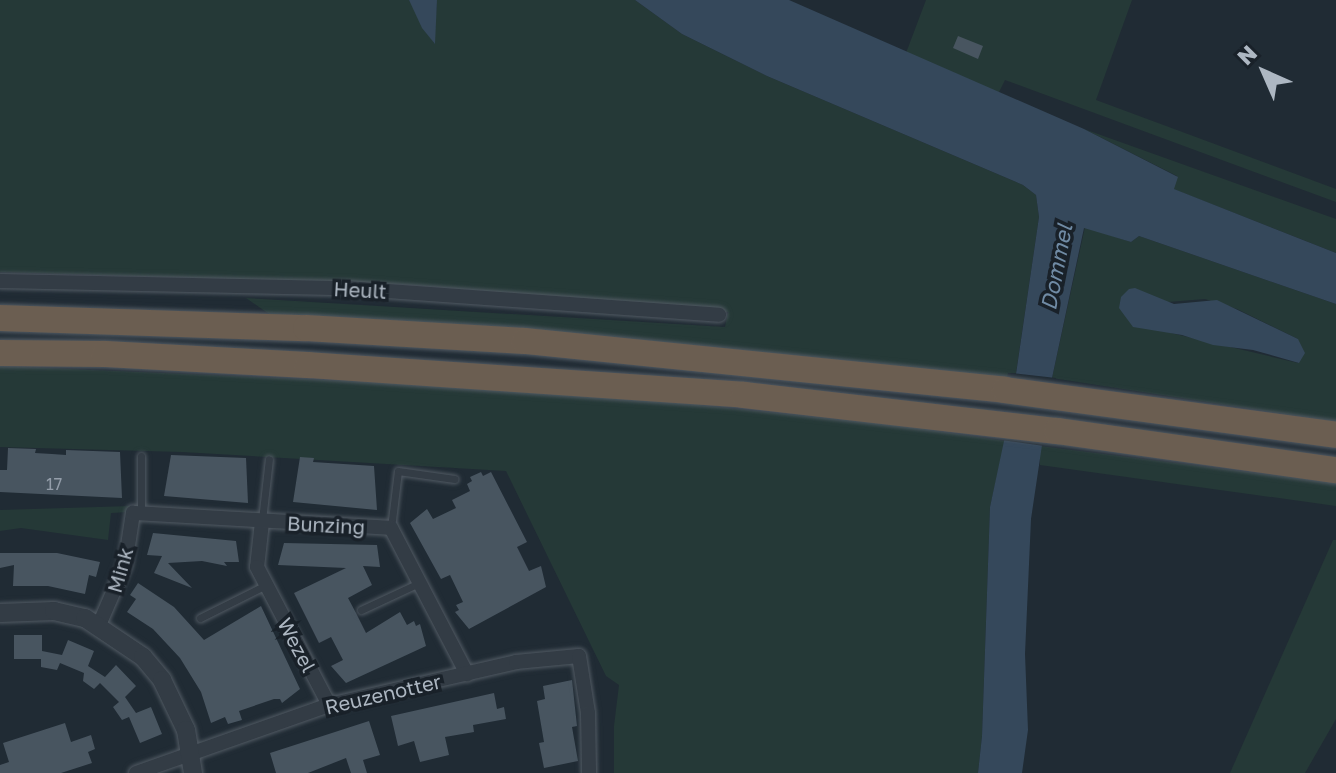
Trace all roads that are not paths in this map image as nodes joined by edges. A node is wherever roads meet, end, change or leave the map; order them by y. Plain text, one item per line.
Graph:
1 (0, 281) edge
2 (719, 315) dead end
3 (0, 318) edge
4 (0, 353) edge
5 (1336, 435) edge
6 (141, 456) dead end
7 (269, 459) dead end
8 (1336, 470) edge
9 (454, 479) dead end
10 (137, 513) junction
11 (262, 522) junction
12 (391, 528) junction
13 (421, 582) junction
14 (266, 584) junction
15 (361, 610) dead end
16 (0, 613) edge
17 (200, 618) dead end
18 (99, 625) junction
19 (467, 674) junction
20 (329, 705) junction
21 (193, 764) edge
22 (136, 773) edge
23 (589, 773) edge

1 - 2 street, Heult
3 - 5 highway
4 - 8 highway
6 - 10 lane
7 - 11 lane, Bunzing
9 - 12 lane, Bunzing
10 - 11 street, Bunzing
10 - 18 street, Mink
11 - 12 street, Bunzing
11 - 14 street, Wezel
12 - 13 street, Bunzing
13 - 15 lane
13 - 19 street, Bunzing
14 - 17 lane
14 - 20 street, Wezel
16 - 18 street
18 - 21 street
19 - 20 street, Reuzenotter
19 - 23 street, Reuzenotter
20 - 21 street, Reuzenotter
21 - 22 street, Reuzenotter

